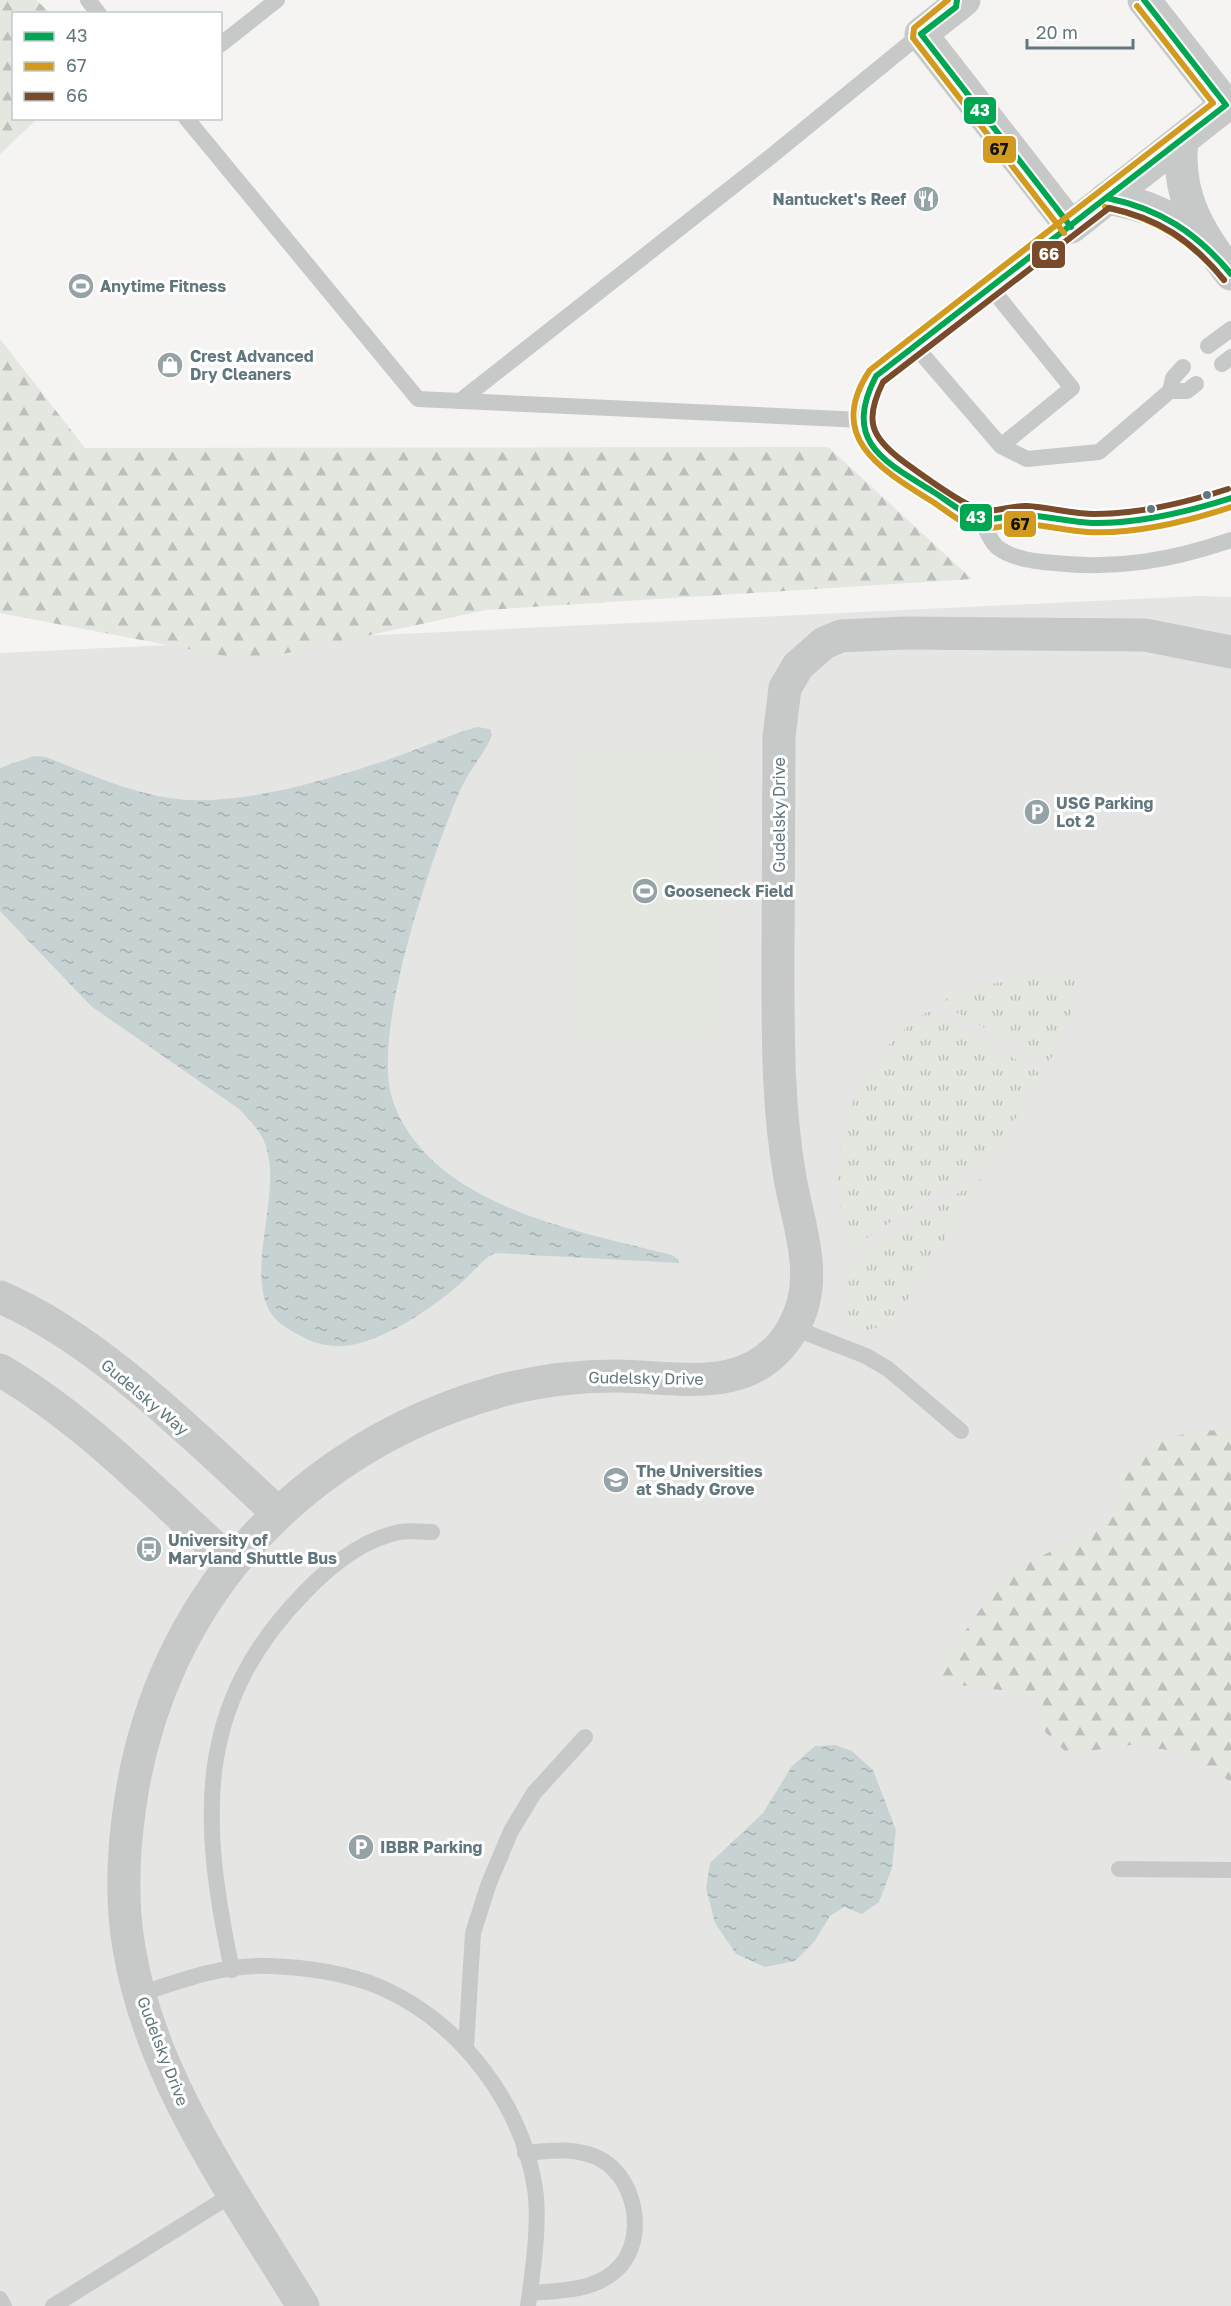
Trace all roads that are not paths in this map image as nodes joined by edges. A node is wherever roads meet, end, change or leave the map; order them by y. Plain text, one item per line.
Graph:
1 (88, 0) edge
2 (277, 0) edge
3 (1144, 0) edge
4 (959, 2) edge
5 (97, 12) edge
6 (921, 33) junction
7 (222, 43) edge
8 (1228, 103) edge
9 (188, 120) edge
10 (1182, 140) junction
11 (1107, 198) junction
12 (1071, 227) junction
13 (1210, 247) junction
14 (1231, 274) edge
15 (991, 288) junction
16 (1231, 329) edge
17 (915, 346) junction
18 (1208, 346) dead end
19 (1183, 367) dead end
20 (1196, 384) dead end
21 (1170, 391) junction
22 (460, 401) junction
23 (862, 420) junction
24 (1000, 446) junction
25 (1231, 498) edge
26 (981, 519) junction
27 (1231, 540) edge
28 (1231, 652) edge
29 (0, 1297) edge
30 (794, 1328) junction
31 (0, 1370) edge
32 (961, 1431) dead end
33 (278, 1513) junction
34 (432, 1532) dead end
35 (232, 1563) junction
36 (585, 1737) dead end
37 (1119, 1869) dead end
38 (1231, 1870) edge
39 (232, 1970) junction
40 (140, 1994) junction
41 (466, 2047) junction
42 (525, 2153) junction
43 (234, 2194) junction
44 (0, 2300) edge
45 (529, 2300) edge
46 (4, 2306) edge
47 (53, 2306) edge
48 (303, 2306) edge

1 - 5 lane
2 - 7 lane
3 - 8 street
4 - 6 street
6 - 12 street
6 - 22 lane
8 - 10 street
9 - 22 lane
10 - 11 street
10 - 13 street
11 - 12 street
11 - 13 street
12 - 15 lane
13 - 14 street
15 - 17 lane
15 - 24 lane
16 - 18 lane
17 - 23 lane
17 - 24 lane
19 - 21 lane
20 - 21 lane
21 - 24 lane
22 - 23 lane
23 - 26 lane
25 - 26 lane
26 - 27 lane
28 - 30 street, Gudelsky Drive
29 - 33 street, Gudelsky Way
30 - 32 lane
30 - 33 street, Gudelsky Drive
31 - 35 street
33 - 35 street, Gudelsky Drive
34 - 39 lane
35 - 40 street, Gudelsky Drive
36 - 41 lane
37 - 38 lane
39 - 40 lane
39 - 41 lane
40 - 43 street, Gudelsky Drive
41 - 42 lane
42 - 45 lane
42 - 45 lane
43 - 47 lane
43 - 48 street, Gudelsky Drive
44 - 46 lane

